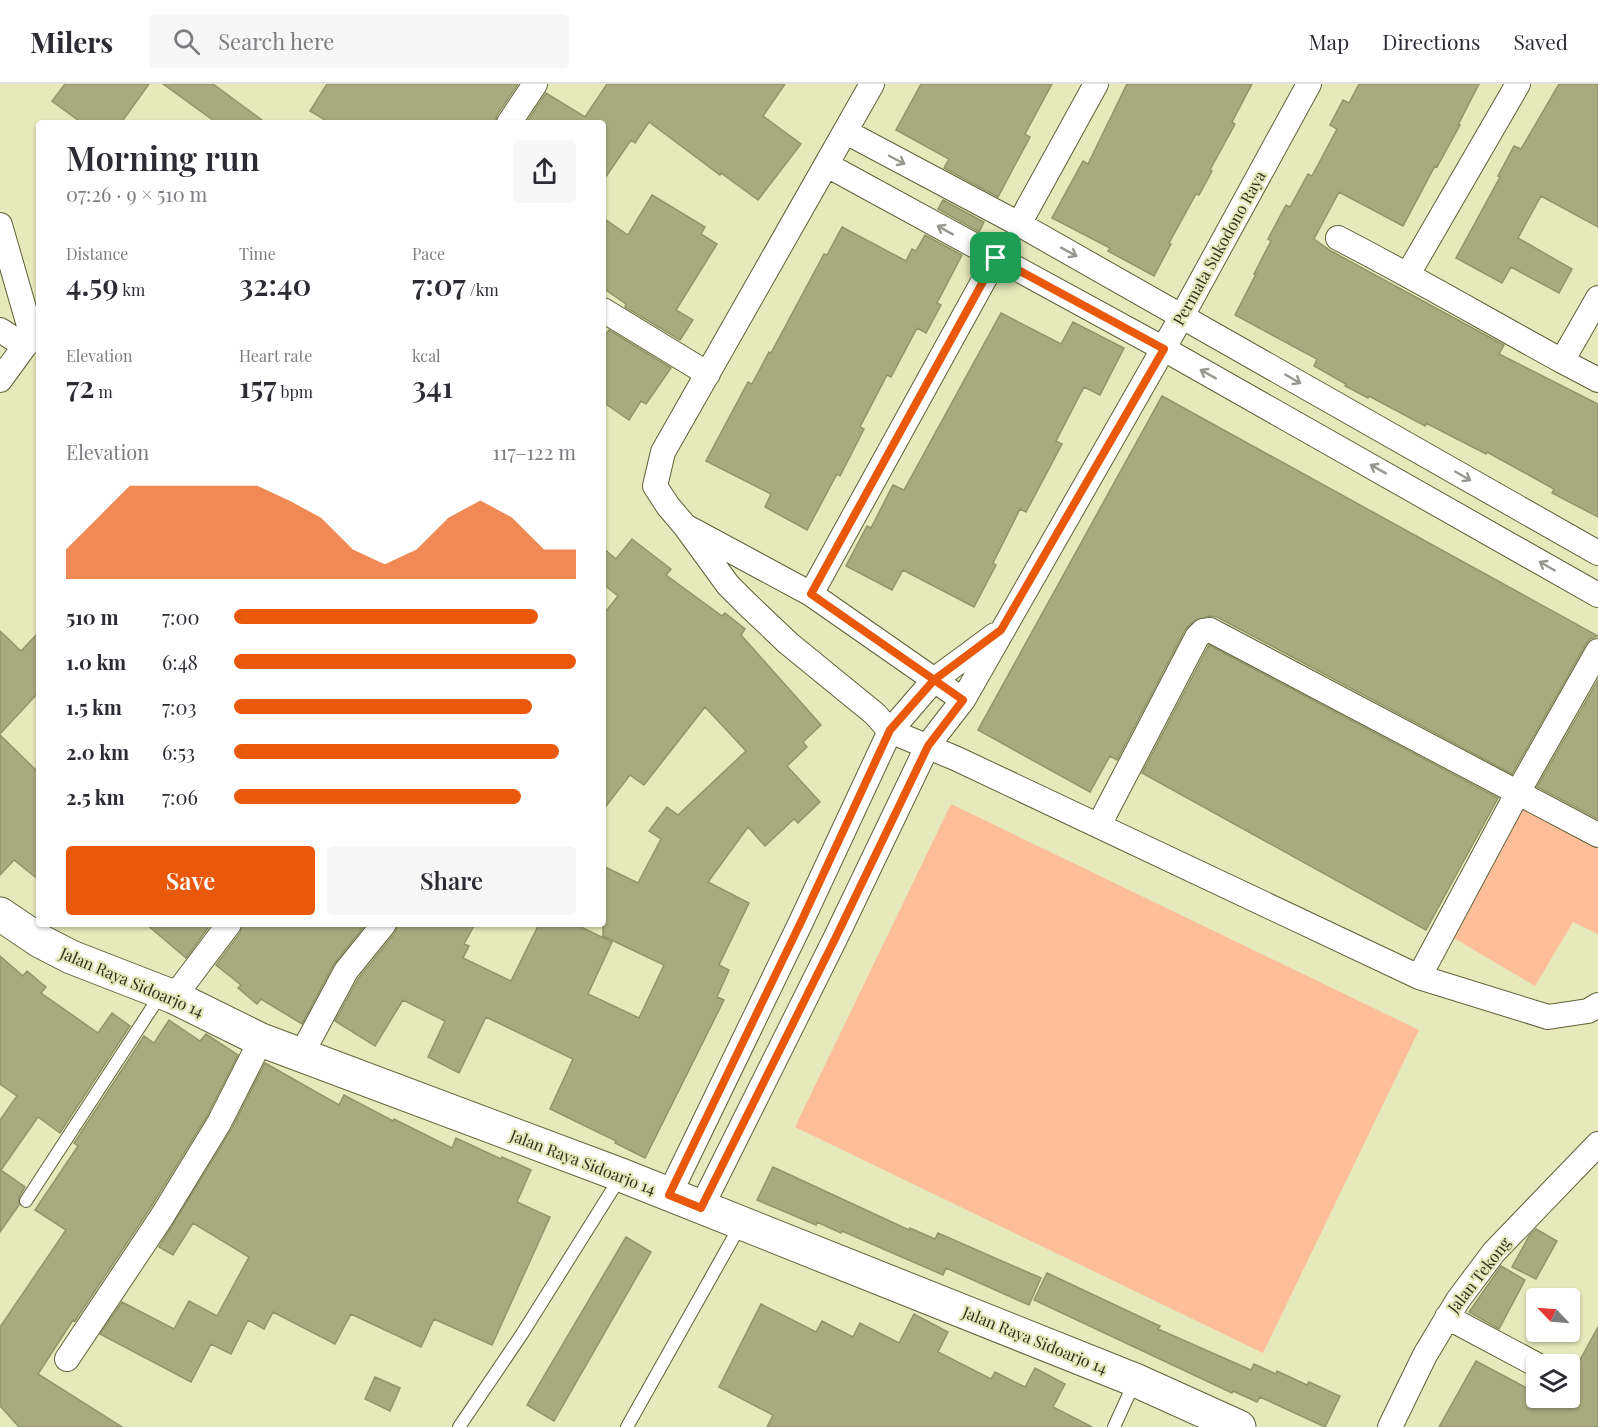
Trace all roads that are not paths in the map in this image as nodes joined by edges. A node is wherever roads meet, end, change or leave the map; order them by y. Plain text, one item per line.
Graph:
1 (535, 84) edge
2 (873, 84) edge
3 (1096, 84) edge
4 (1309, 84) edge
5 (1518, 84) edge
6 (511, 120) edge
7 (846, 132) junction
8 (827, 165) junction
9 (1019, 224) junction
10 (0, 225) edge
11 (1338, 238) dead end
12 (996, 258) junction
13 (1408, 274) junction
14 (1598, 298) edge
15 (606, 312) edge
16 (1182, 316) junction
17 (0, 330) edge
18 (32, 341) edge
19 (1164, 349) junction
20 (1562, 361) junction
21 (708, 374) junction
22 (0, 380) edge
23 (1598, 380) edge
24 (685, 526) junction
25 (1598, 553) edge
26 (811, 594) junction
27 (1598, 595) edge
28 (1001, 630) junction
29 (1598, 651) edge
30 (934, 680) junction
31 (963, 700) junction
32 (890, 730) junction
33 (928, 746) junction
34 (1518, 792) junction
35 (1099, 825) junction
36 (1598, 836) edge
37 (0, 914) edge
38 (801, 922) junction
39 (225, 927) edge
40 (382, 927) edge
41 (835, 939) junction
42 (1419, 977) junction
43 (167, 995) junction
44 (1598, 1005) edge
45 (261, 1040) junction
46 (301, 1055) junction
47 (1598, 1144) edge
48 (621, 1176) junction
49 (669, 1195) junction
50 (26, 1201) dead end
51 (701, 1208) junction
52 (741, 1224) junction
53 (1447, 1317) junction
54 (67, 1359) dead end
55 (1526, 1359) edge
56 (1136, 1380) junction
57 (459, 1427) edge
58 (627, 1427) edge
59 (1114, 1427) edge
60 (1239, 1427) edge
61 (1390, 1427) edge

1 - 6 street
2 - 7 street
3 - 9 street
4 - 16 street, Permata Sukodono Raya
5 - 13 street
7 - 8 street
7 -> 9 street
12 -> 8 street
8 - 21 street
9 -> 16 street
10 - 18 street
11 - 13 street
12 - 19 street
12 - 26 street
13 - 20 street
14 - 20 street
15 - 21 street
16 - 19 street, Permata Sukodono Raya
16 -> 25 street
17 - 18 street
18 - 22 street
27 -> 19 street
19 - 28 street, Permata Sukodono Raya
20 - 23 street
21 - 24 street
24 - 26 street
24 - 32 street
26 - 30 street
28 - 30 street, Permata Sukodono Raya
28 - 31 street, Permata Sukodono Raya
29 - 34 street
30 - 31 street
30 - 32 street, Permata Sukodono Raya
31 - 33 street, Permata Sukodono Raya
32 - 33 street
32 - 38 street, Permata Sukodono Raya
33 - 35 street
33 - 41 street, Permata Sukodono Raya
34 - 35 street
34 - 36 street
34 - 42 street
35 - 42 street
37 - 43 main road, Jalan Raya Sidoarjo 14
38 - 41 street
38 - 49 street, Permata Sukodono Raya
39 - 43 street
40 - 46 street
41 - 51 street, Permata Sukodono Raya
42 - 44 street
43 - 45 main road, Jalan Raya Sidoarjo 14
43 - 50 lane
45 - 46 main road, Jalan Raya Sidoarjo 14
45 - 54 street
46 - 48 main road, Jalan Raya Sidoarjo 14
47 - 53 street, Jalan Tekong
48 - 49 main road, Jalan Raya Sidoarjo 14
48 - 57 lane
49 - 51 main road, Jalan Raya Sidoarjo 14
51 - 52 main road, Jalan Raya Sidoarjo 14
52 - 56 main road, Jalan Raya Sidoarjo 14
52 - 58 lane
53 - 55 street
53 - 61 street, Jalan Tekong
56 - 59 lane
56 - 60 main road, Jalan Raya Sidoarjo 14

